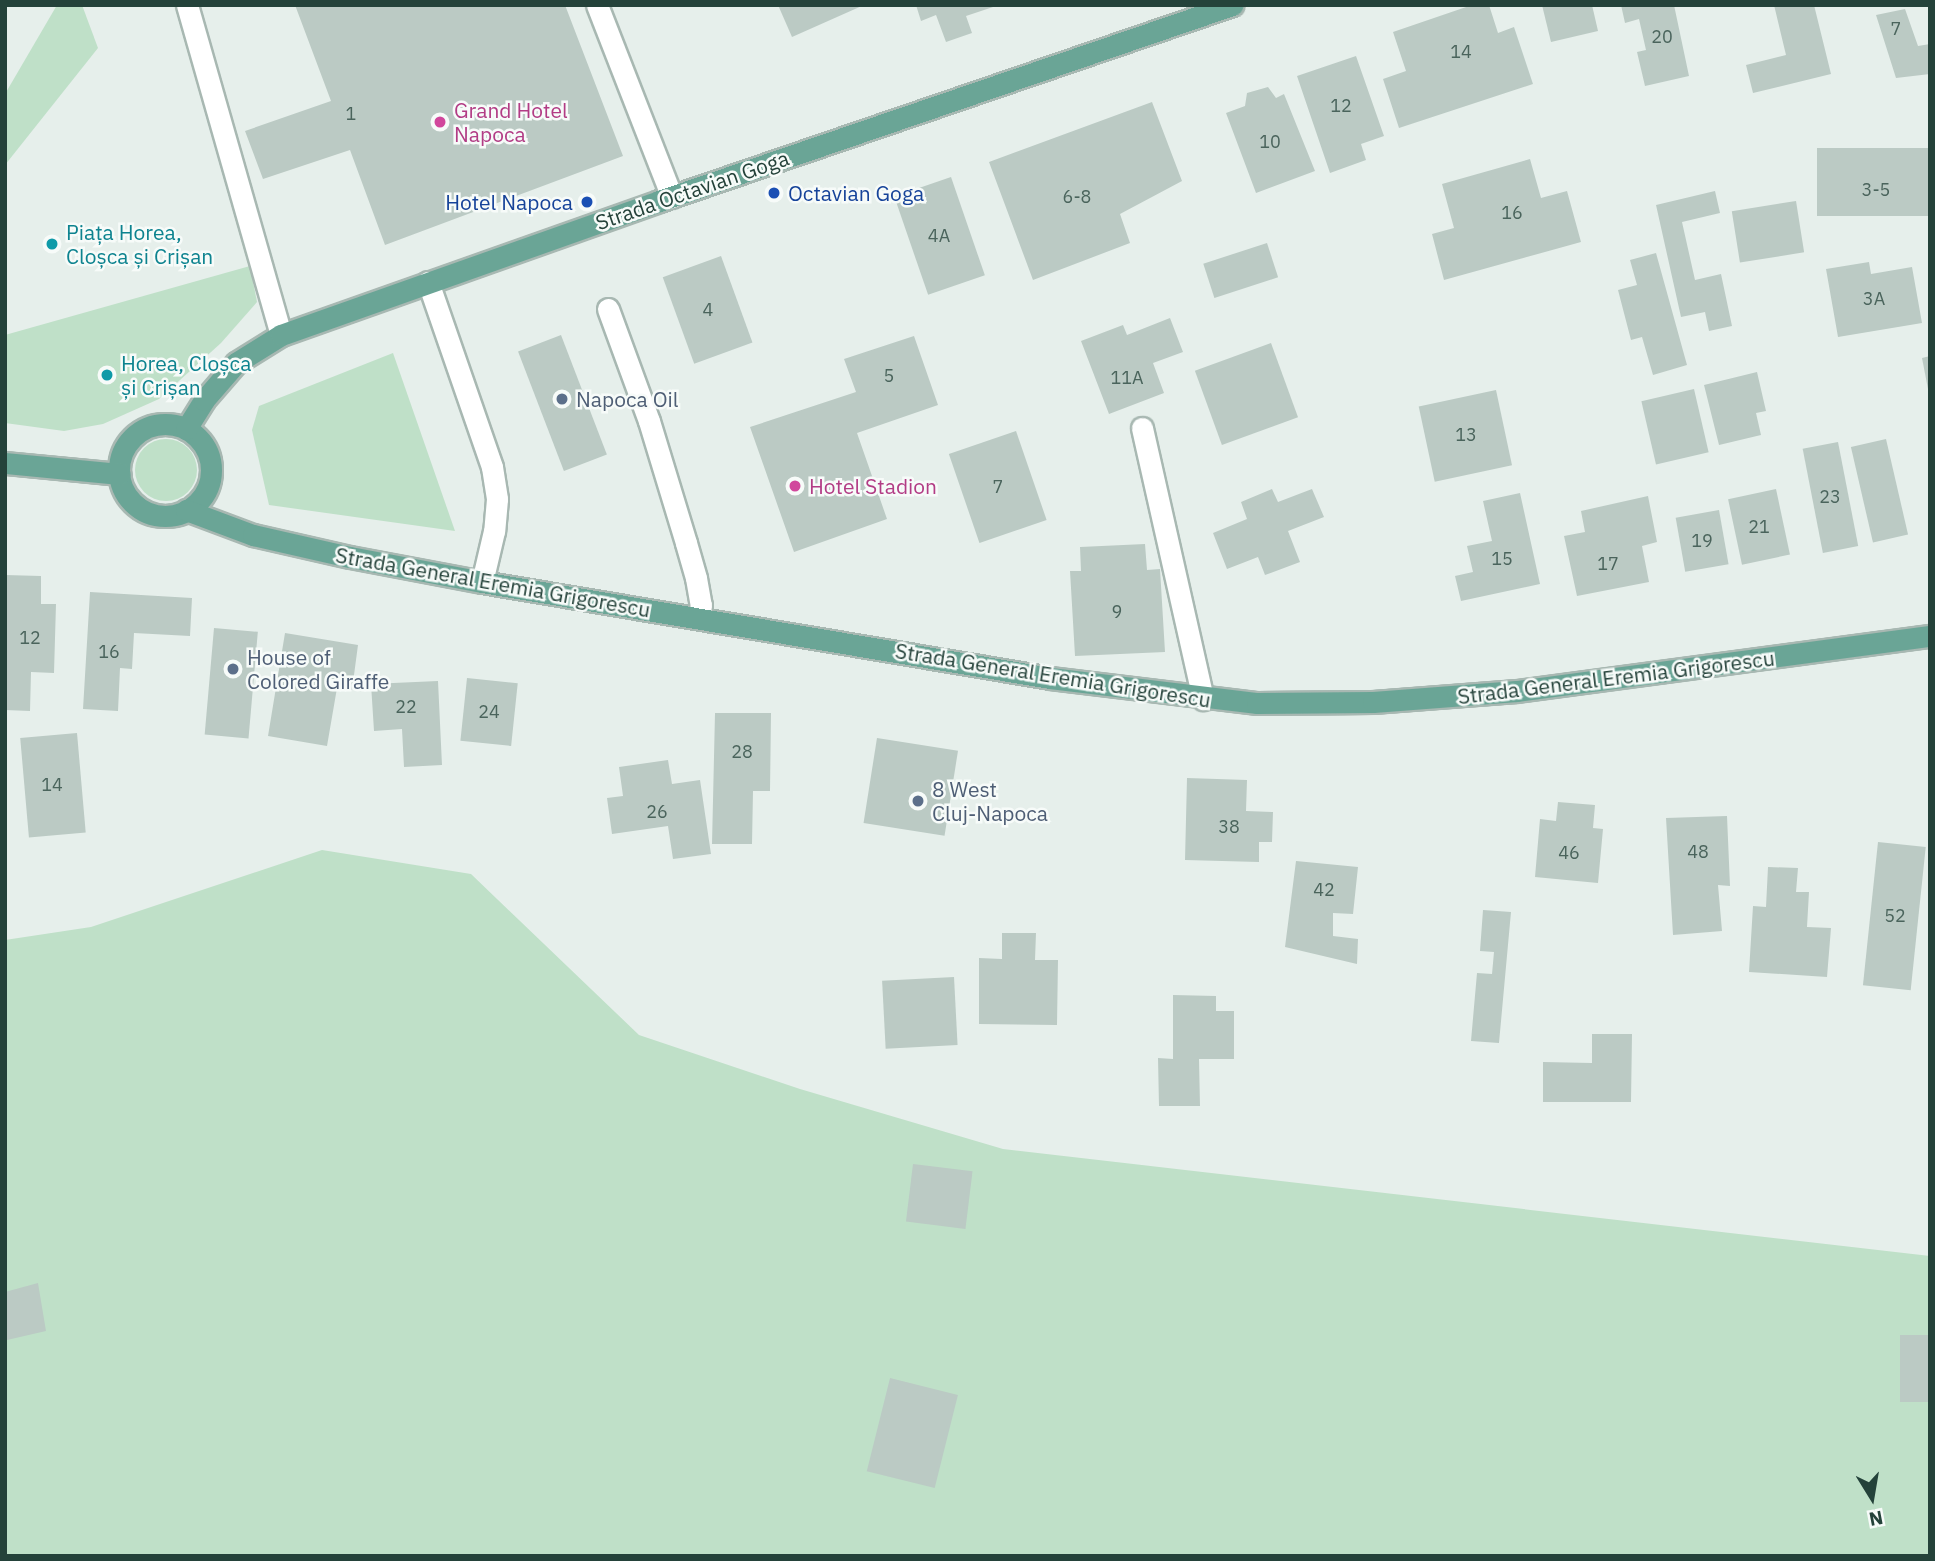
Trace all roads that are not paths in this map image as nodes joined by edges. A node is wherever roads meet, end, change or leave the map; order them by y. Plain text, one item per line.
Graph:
1 (187, 5) edge
2 (597, 5) edge
3 (1232, 5) edge
4 (672, 197) junction
5 (428, 282) junction
6 (608, 309) dead end
7 (281, 335) junction
8 (1142, 428) dead end
9 (186, 429) junction
10 (5, 463) edge
11 (119, 474) junction
12 (186, 510) junction
13 (482, 582) junction
14 (699, 618) junction
15 (1930, 636) edge
16 (1203, 699) junction

1 - 7 street
2 - 4 street
3 - 4 main road, Strada Octavian Goga
4 - 5 main road, Strada Octavian Goga
5 - 7 main road, Strada Octavian Goga
5 - 13 street
6 - 14 street
7 - 9 main road, Strada Octavian Goga
8 - 16 street
9 - 11 main road
9 - 12 main road
10 - 11 main road
11 - 12 main road
12 - 13 main road, Strada General Eremia Grigorescu
13 - 14 main road, Strada General Eremia Grigorescu
14 - 16 main road, Strada General Eremia Grigorescu
15 - 16 main road, Strada General Eremia Grigorescu

